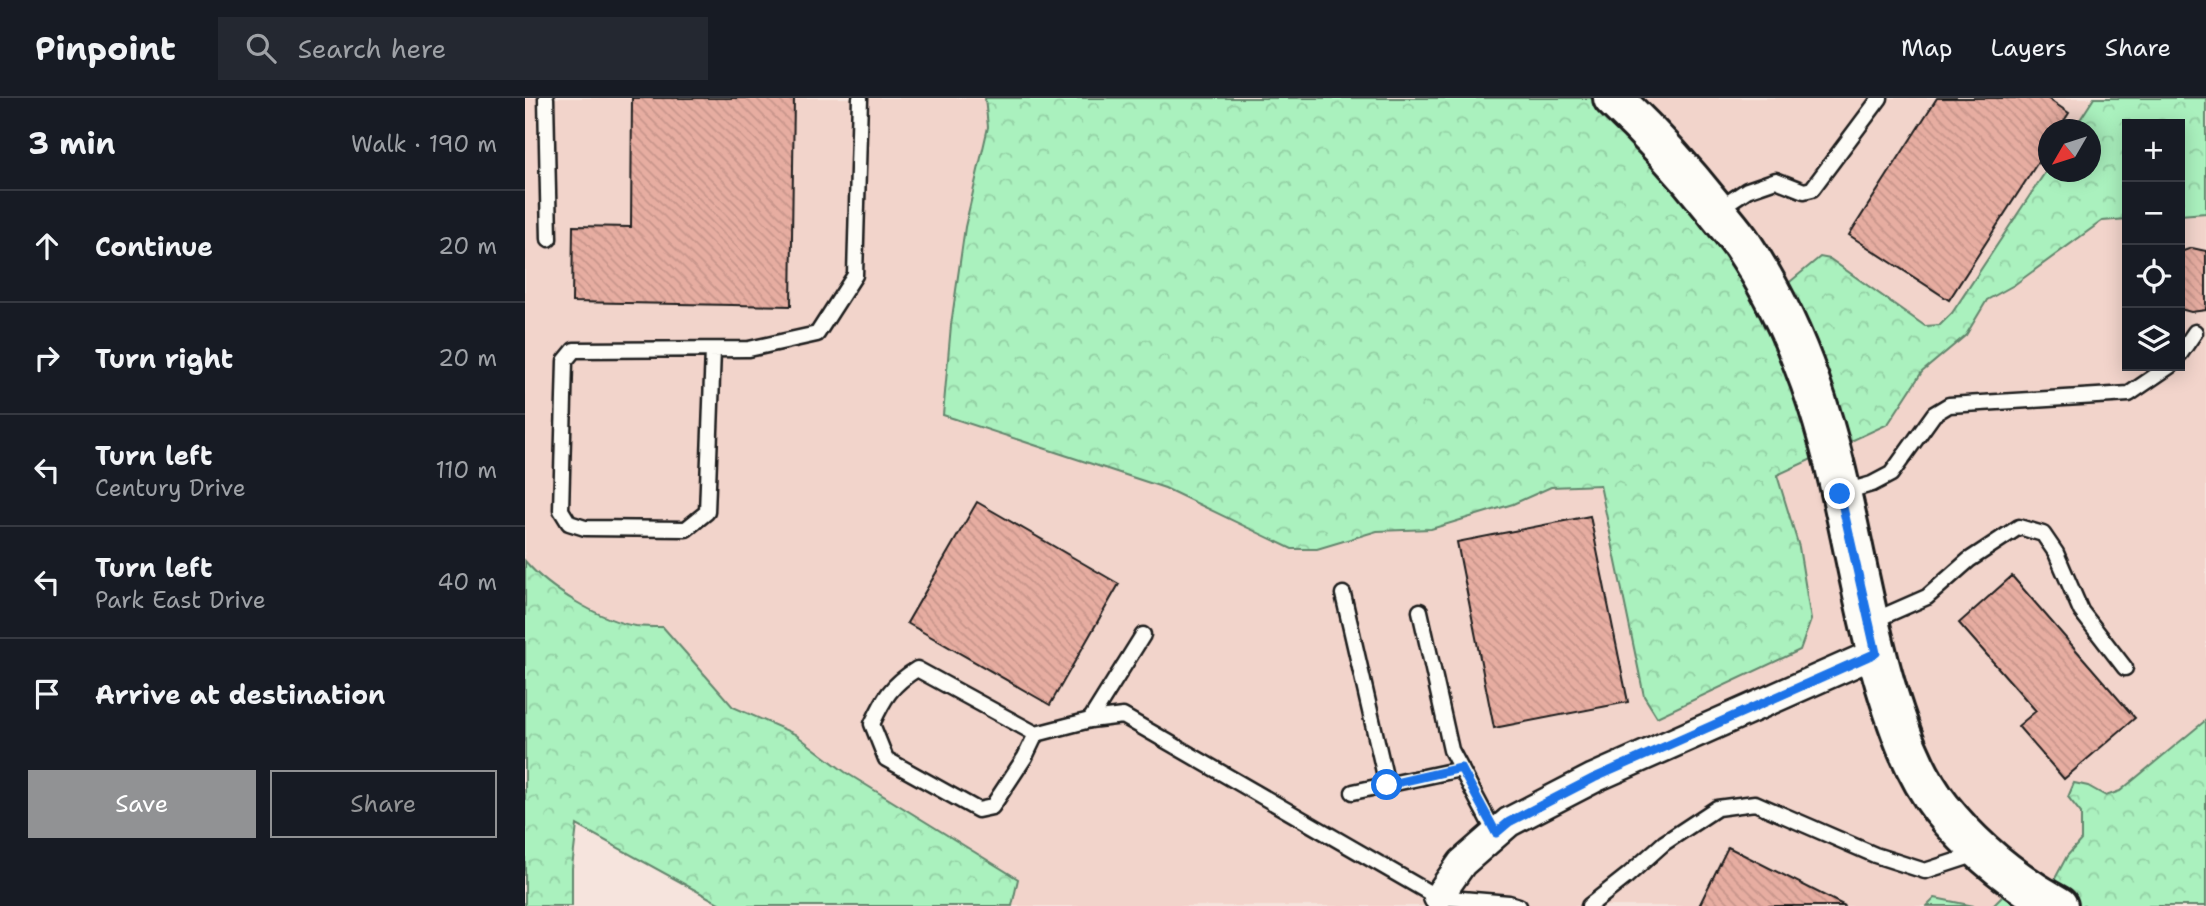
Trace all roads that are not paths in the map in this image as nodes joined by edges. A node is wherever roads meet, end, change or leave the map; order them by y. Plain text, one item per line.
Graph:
1 (546, 98) edge
2 (860, 98) edge
3 (1613, 98) edge
4 (1880, 98) edge
5 (1716, 211) junction
6 (549, 239) dead end
7 (2195, 332) dead end
8 (2185, 347) edge
9 (712, 350) junction
10 (2163, 371) edge
11 (1840, 494) junction
12 (1343, 594) dead end
13 (1420, 611) dead end
14 (1143, 635) dead end
15 (1873, 638) junction
16 (2125, 668) dead end
17 (1090, 720) junction
18 (1036, 734) junction
19 (1461, 768) junction
20 (1387, 785) junction
21 (1353, 792) dead end
22 (1496, 833) junction
23 (1982, 852) junction
24 (1442, 901) edge
25 (1519, 906) edge
26 (1589, 906) edge
27 (2058, 906) edge

1 - 6 lane
2 - 9 lane
3 - 5 street
4 - 5 lane
5 - 11 street
7 - 8 lane
9 - 9 lane
10 - 11 lane
11 - 15 street
12 - 20 lane
13 - 19 lane
14 - 17 lane
15 - 16 lane
15 - 22 street
15 - 23 street
17 - 18 lane
17 - 24 lane
18 - 18 lane
19 - 20 lane
19 - 22 lane
20 - 21 lane
22 - 24 street
23 - 26 lane
23 - 27 street
24 - 25 lane

